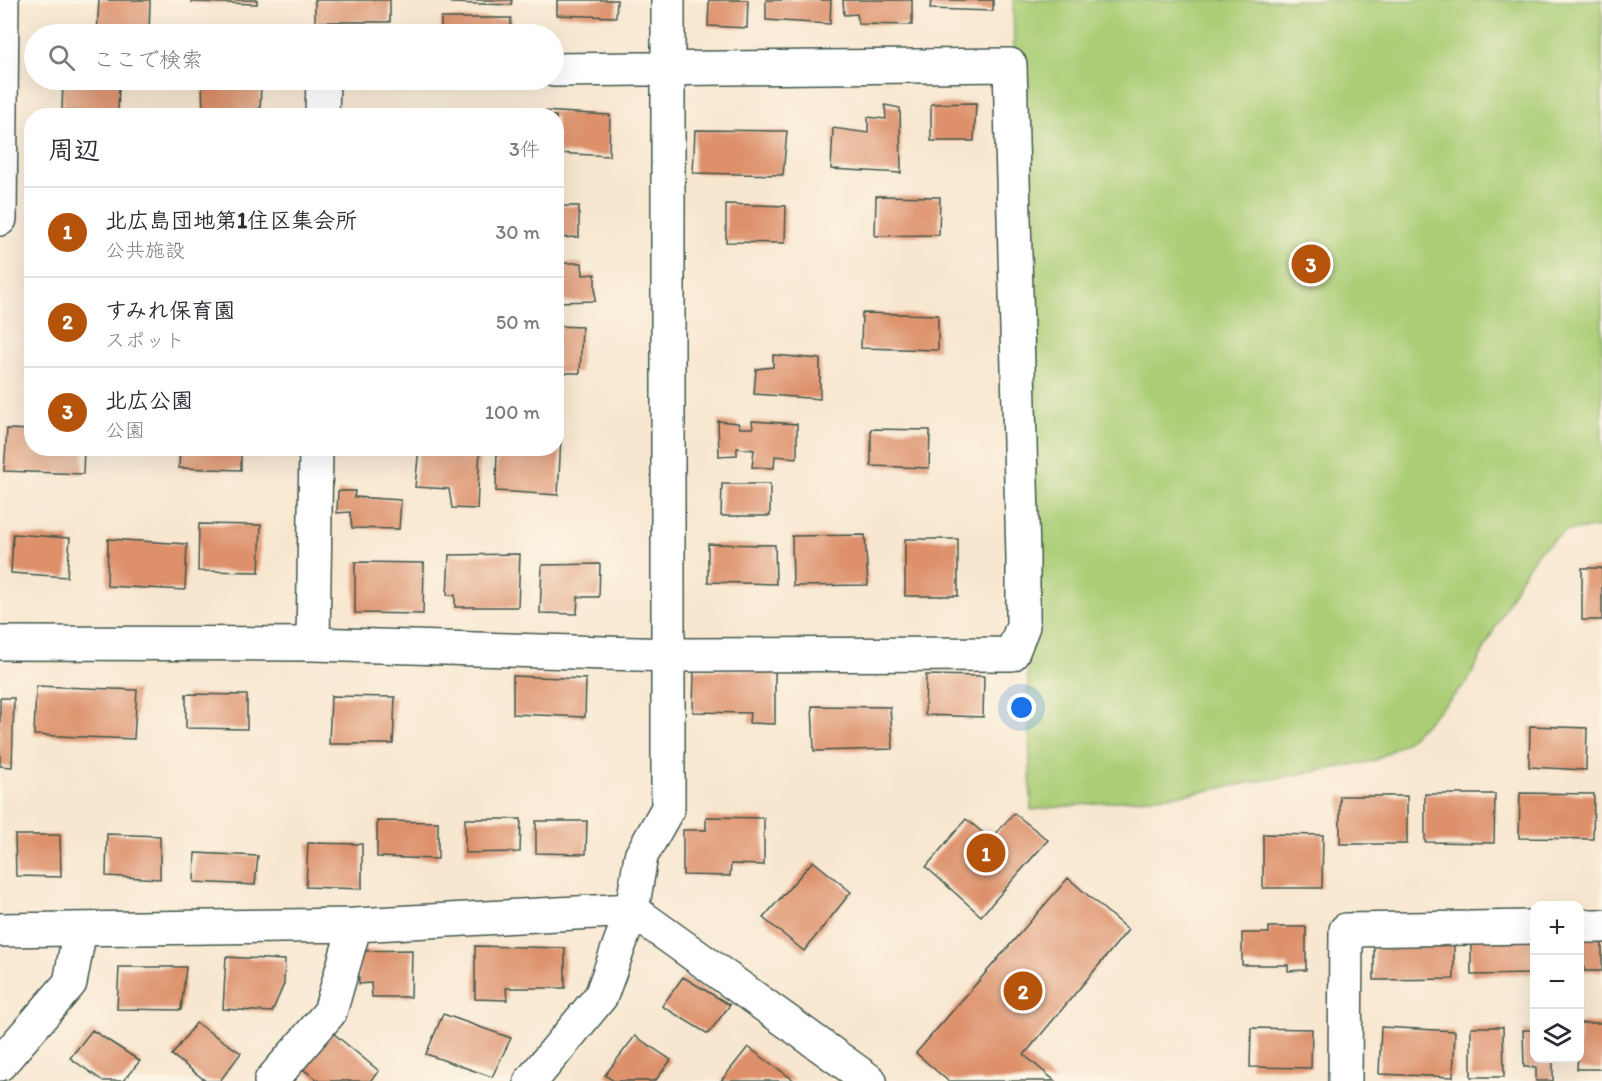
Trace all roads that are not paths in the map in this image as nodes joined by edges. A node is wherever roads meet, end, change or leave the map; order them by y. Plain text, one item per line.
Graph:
1 (2, 0) edge
2 (668, 0) edge
3 (564, 70) edge
4 (667, 70) junction
5 (323, 90) edge
6 (322, 108) edge
7 (0, 219) edge
8 (316, 456) edge
9 (0, 643) edge
10 (313, 644) junction
11 (670, 655) junction
12 (632, 910) junction
13 (355, 925) junction
14 (1584, 926) edge
15 (1602, 926) edge
16 (1530, 927) edge
17 (80, 929) junction
18 (0, 930) edge
19 (0, 1064) edge
20 (271, 1081) edge
21 (531, 1081) edge
22 (870, 1081) edge
23 (1345, 1081) edge

1 - 7 street
2 - 4 street
3 - 4 street
4 - 11 street
4 - 11 street
5 - 6 street
8 - 10 street
9 - 10 street
10 - 11 street
11 - 12 street
12 - 13 street
12 - 21 street
12 - 22 street
13 - 17 street
13 - 20 street
14 - 15 street
16 - 23 street
17 - 18 street
17 - 19 street

